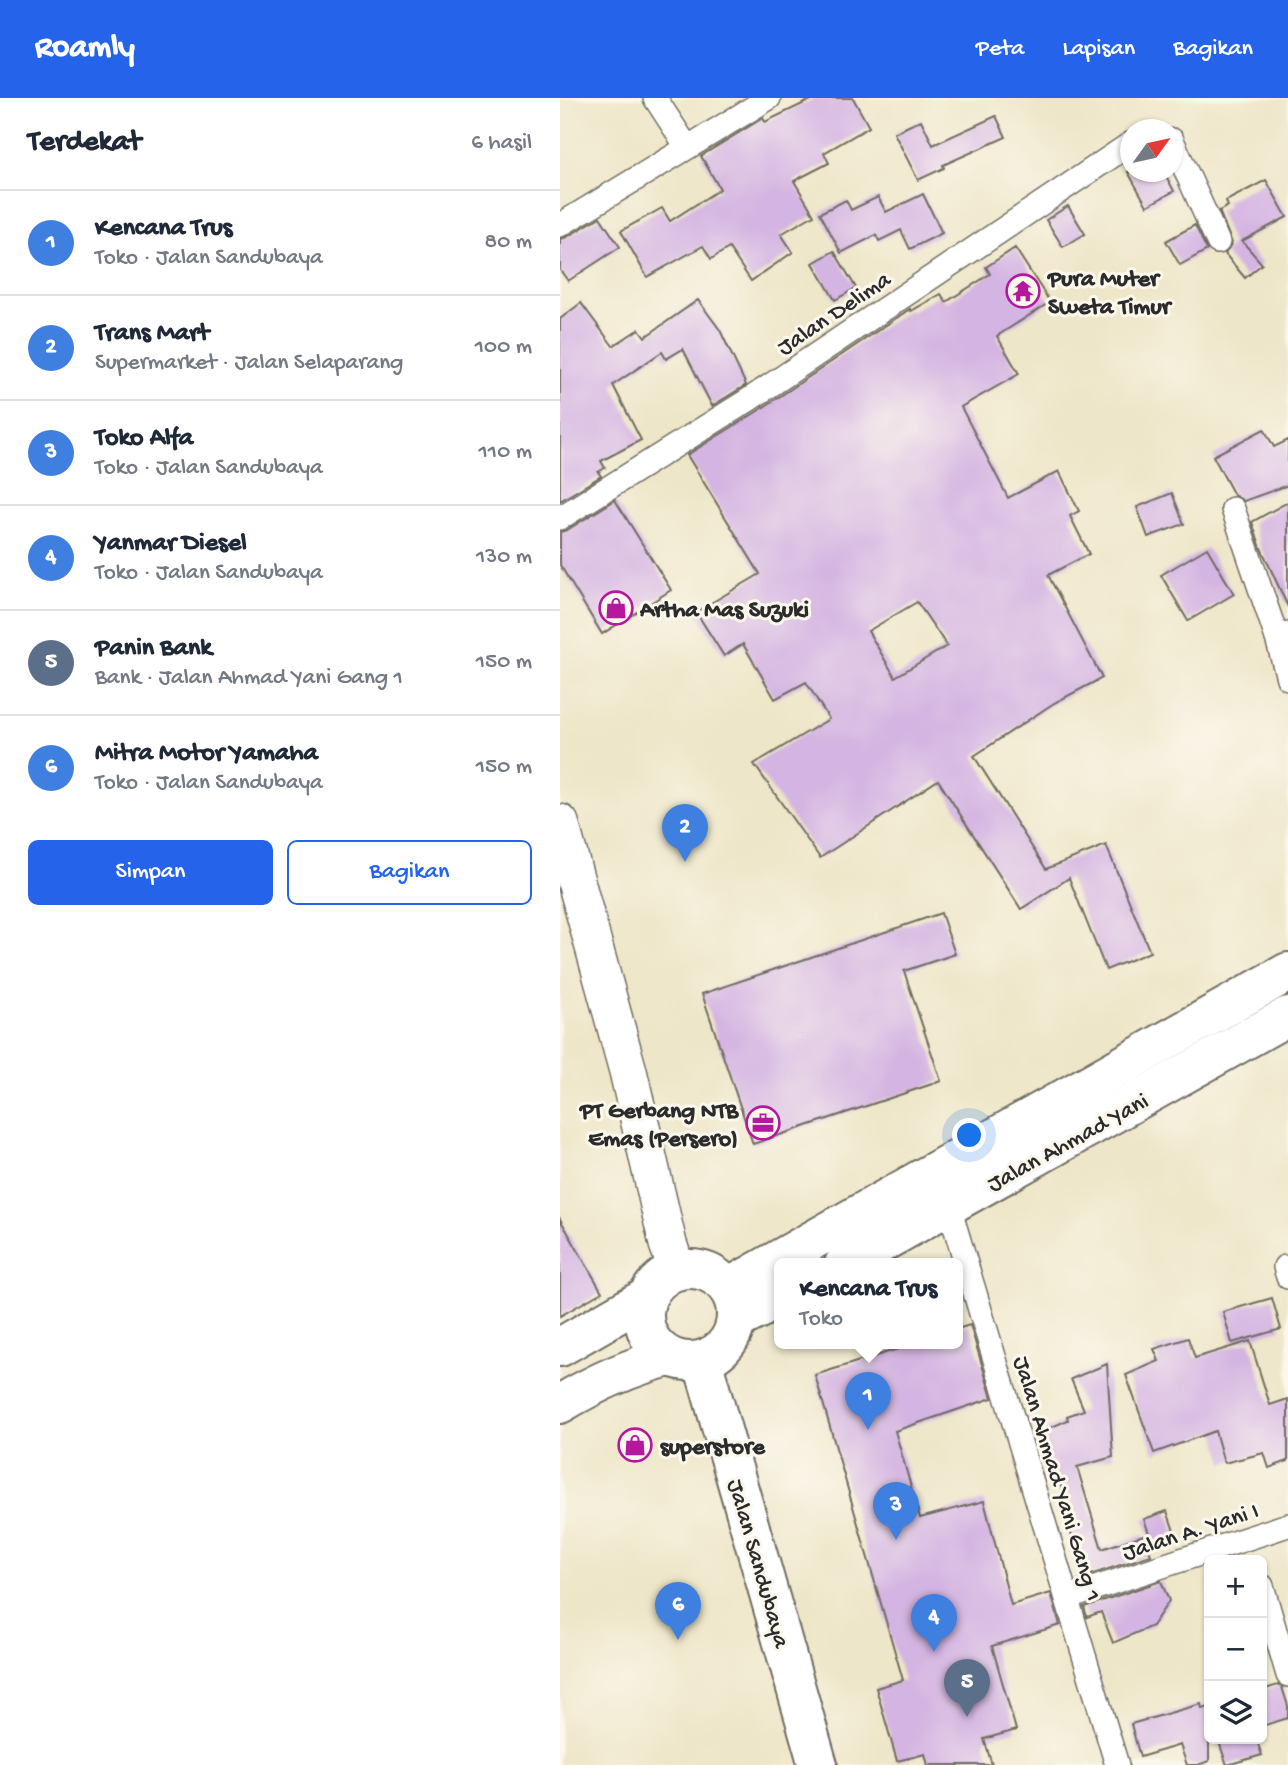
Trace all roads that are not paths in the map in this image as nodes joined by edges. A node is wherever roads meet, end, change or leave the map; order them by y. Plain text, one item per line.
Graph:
1 (655, 98) edge
2 (769, 98) edge
3 (687, 147) junction
4 (1120, 151) edge
5 (1183, 163) edge
6 (560, 225) edge
7 (1218, 242) dead end
8 (1233, 509) dead end
9 (560, 518) edge
10 (1282, 636) edge
11 (1288, 678) edge
12 (560, 823) edge
13 (1288, 972) edge
14 (1288, 1016) edge
15 (950, 1207) junction
16 (809, 1258) edge
17 (856, 1258) edge
18 (677, 1270) junction
19 (774, 1279) edge
20 (647, 1297) junction
21 (774, 1300) edge
22 (732, 1304) junction
23 (560, 1347) edge
24 (685, 1359) junction
25 (560, 1404) edge
26 (1288, 1525) edge
27 (1251, 1550) edge
28 (1068, 1597) junction
29 (1267, 1603) edge
30 (1288, 1675) edge
31 (818, 1765) edge
32 (1116, 1765) edge

1 - 3 street
2 - 3 street
3 - 6 street
4 - 9 street, Jalan Delima
5 - 7 street
8 - 10 street
10 - 11 street
12 - 18 main road
13 - 16 highway
14 - 15 highway, Jalan Ahmad Yani
15 - 17 highway, Jalan Ahmad Yani
15 - 28 street, Jalan Ahmad Yani Gang 1
18 - 20 highway
18 - 22 highway
19 - 22 highway
20 - 23 highway
20 - 24 highway
21 - 22 highway
22 - 24 highway
24 - 25 highway
24 - 31 highway, Jalan Sandubaya
26 - 27 street, Jalan A. Yani I
27 - 28 street, Jalan A. Yani I
28 - 32 street, Jalan Ahmad Yani Gang 1
29 - 30 street

